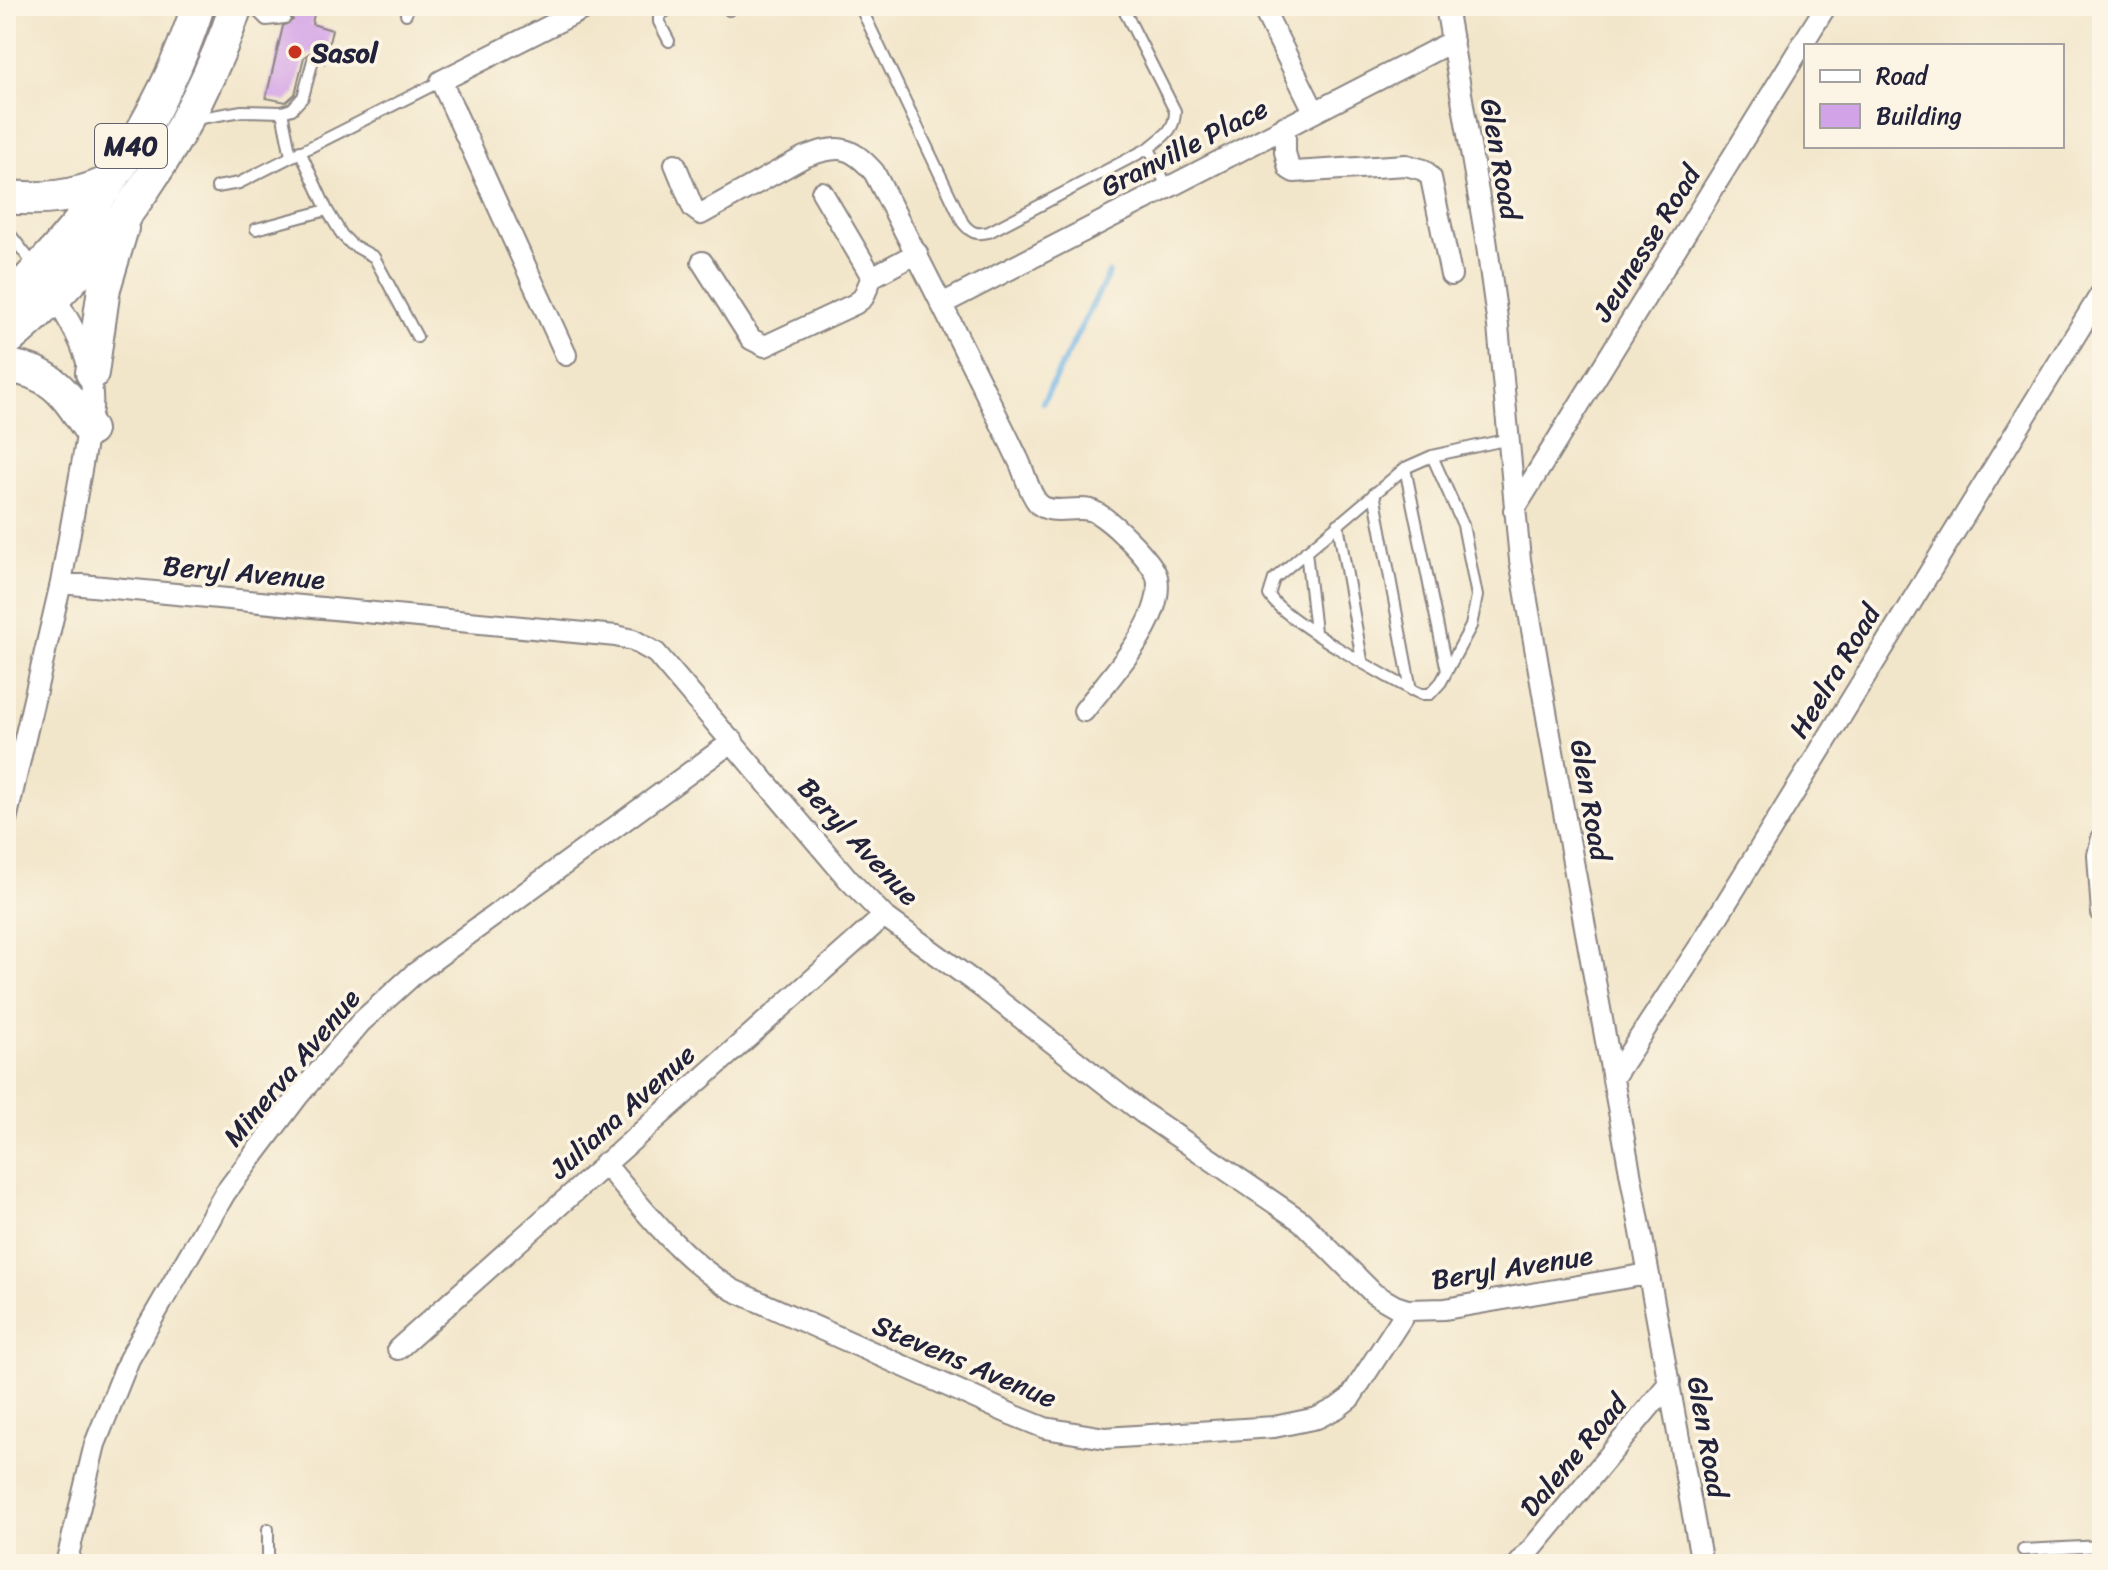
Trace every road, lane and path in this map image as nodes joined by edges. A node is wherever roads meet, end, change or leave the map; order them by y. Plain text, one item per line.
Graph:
1 (198, 6) edge
2 (236, 6) edge
3 (252, 6) edge
4 (589, 6) edge
5 (673, 6) edge
6 (860, 6) edge
7 (1122, 6) edge
8 (1262, 6) edge
9 (1446, 6) edge
10 (1826, 6) edge
11 (285, 18) dead end
12 (669, 41) dead end
13 (1453, 41) junction
14 (313, 60) dead end
15 (441, 81) junction
16 (1314, 111) junction
17 (282, 112) junction
18 (187, 121) junction
19 (1285, 126) junction
20 (1149, 148) junction
21 (295, 154) junction
22 (675, 164) dead end
23 (107, 183) junction
24 (217, 187) dead end
25 (1167, 187) junction
26 (822, 192) dead end
27 (6, 197) edge
28 (128, 210) junction
29 (327, 210) junction
30 (6, 229) edge
31 (256, 229) dead end
32 (917, 253) junction
33 (702, 262) dead end
34 (1451, 275) dead end
35 (872, 277) junction
36 (46, 284) junction
37 (2102, 292) edge
38 (6, 302) edge
39 (942, 304) junction
40 (417, 337) dead end
41 (6, 341) edge
42 (566, 355) dead end
43 (6, 366) edge
44 (92, 373) junction
45 (90, 430) junction
46 (1509, 439) junction
47 (1432, 456) junction
48 (1405, 468) junction
49 (1374, 493) junction
50 (1514, 510) junction
51 (1338, 524) junction
52 (1306, 551) junction
53 (61, 583) junction
54 (1315, 632) junction
55 (1362, 660) junction
56 (1447, 671) junction
57 (1411, 690) junction
58 (1084, 711) dead end
59 (733, 741) junction
60 (6, 820) edge
61 (2101, 839) edge
62 (2102, 913) edge
63 (884, 916) junction
64 (1613, 1078) junction
65 (604, 1163) junction
66 (1648, 1274) junction
67 (1407, 1310) junction
68 (398, 1349) dead end
69 (1670, 1382) junction
70 (268, 1529) dead end
71 (2102, 1546) edge
72 (2023, 1550) dead end
73 (66, 1564) edge
74 (268, 1564) edge
75 (1519, 1564) edge
76 (1702, 1564) edge

1 - 23 main road, M40
2 - 18 main road, M40
3 - 11 lane
4 - 15 street
5 - 12 lane
6 - 20 lane
7 - 20 lane
8 - 16 street
9 - 13 street, Glen Road
10 - 50 street, Jeunesse Road
13 - 16 street, Granville Place
13 - 46 street, Glen Road
14 - 17 lane
15 - 21 lane
15 - 42 street
16 - 19 street, Granville Place
17 - 18 lane
17 - 21 lane
18 - 28 main road, M40
19 - 25 street, Granville Place
19 - 34 street
20 - 25 lane
21 - 24 lane
21 - 29 lane
22 - 32 street
23 - 27 main road
23 - 36 main road, M40
25 - 39 street, Granville Place
26 - 35 street
28 - 36 main road, M40
28 - 44 main road
29 - 31 lane
29 - 40 lane
30 - 36 lane
32 - 35 street
32 - 39 street
33 - 35 street
36 - 38 main road, M40
36 - 41 main road, M40
36 - 44 street
37 - 64 street, Heelra Road
39 - 58 street
43 - 45 main road
44 - 45 street
45 - 53 street
46 - 47 lane
46 - 50 street, Glen Road
47 - 48 lane
47 - 56 lane
48 - 49 lane
48 - 56 lane
49 - 51 lane
49 - 57 lane
50 - 64 street, Glen Road
51 - 52 lane
51 - 55 lane
52 - 54 lane
52 - 54 lane
53 - 59 street, Beryl Avenue
53 - 60 street
54 - 55 lane
55 - 57 lane
56 - 57 lane
59 - 63 street, Beryl Avenue
59 - 73 street, Minerva Avenue
61 - 62 street
63 - 65 street, Juliana Avenue
63 - 67 street, Beryl Avenue
64 - 66 street, Glen Road
65 - 67 street, Stevens Avenue
65 - 68 street, Juliana Avenue
66 - 67 street, Beryl Avenue
66 - 69 street, Glen Road
69 - 75 street, Dalene Road
69 - 76 street, Glen Road
70 - 74 lane
71 - 72 lane

